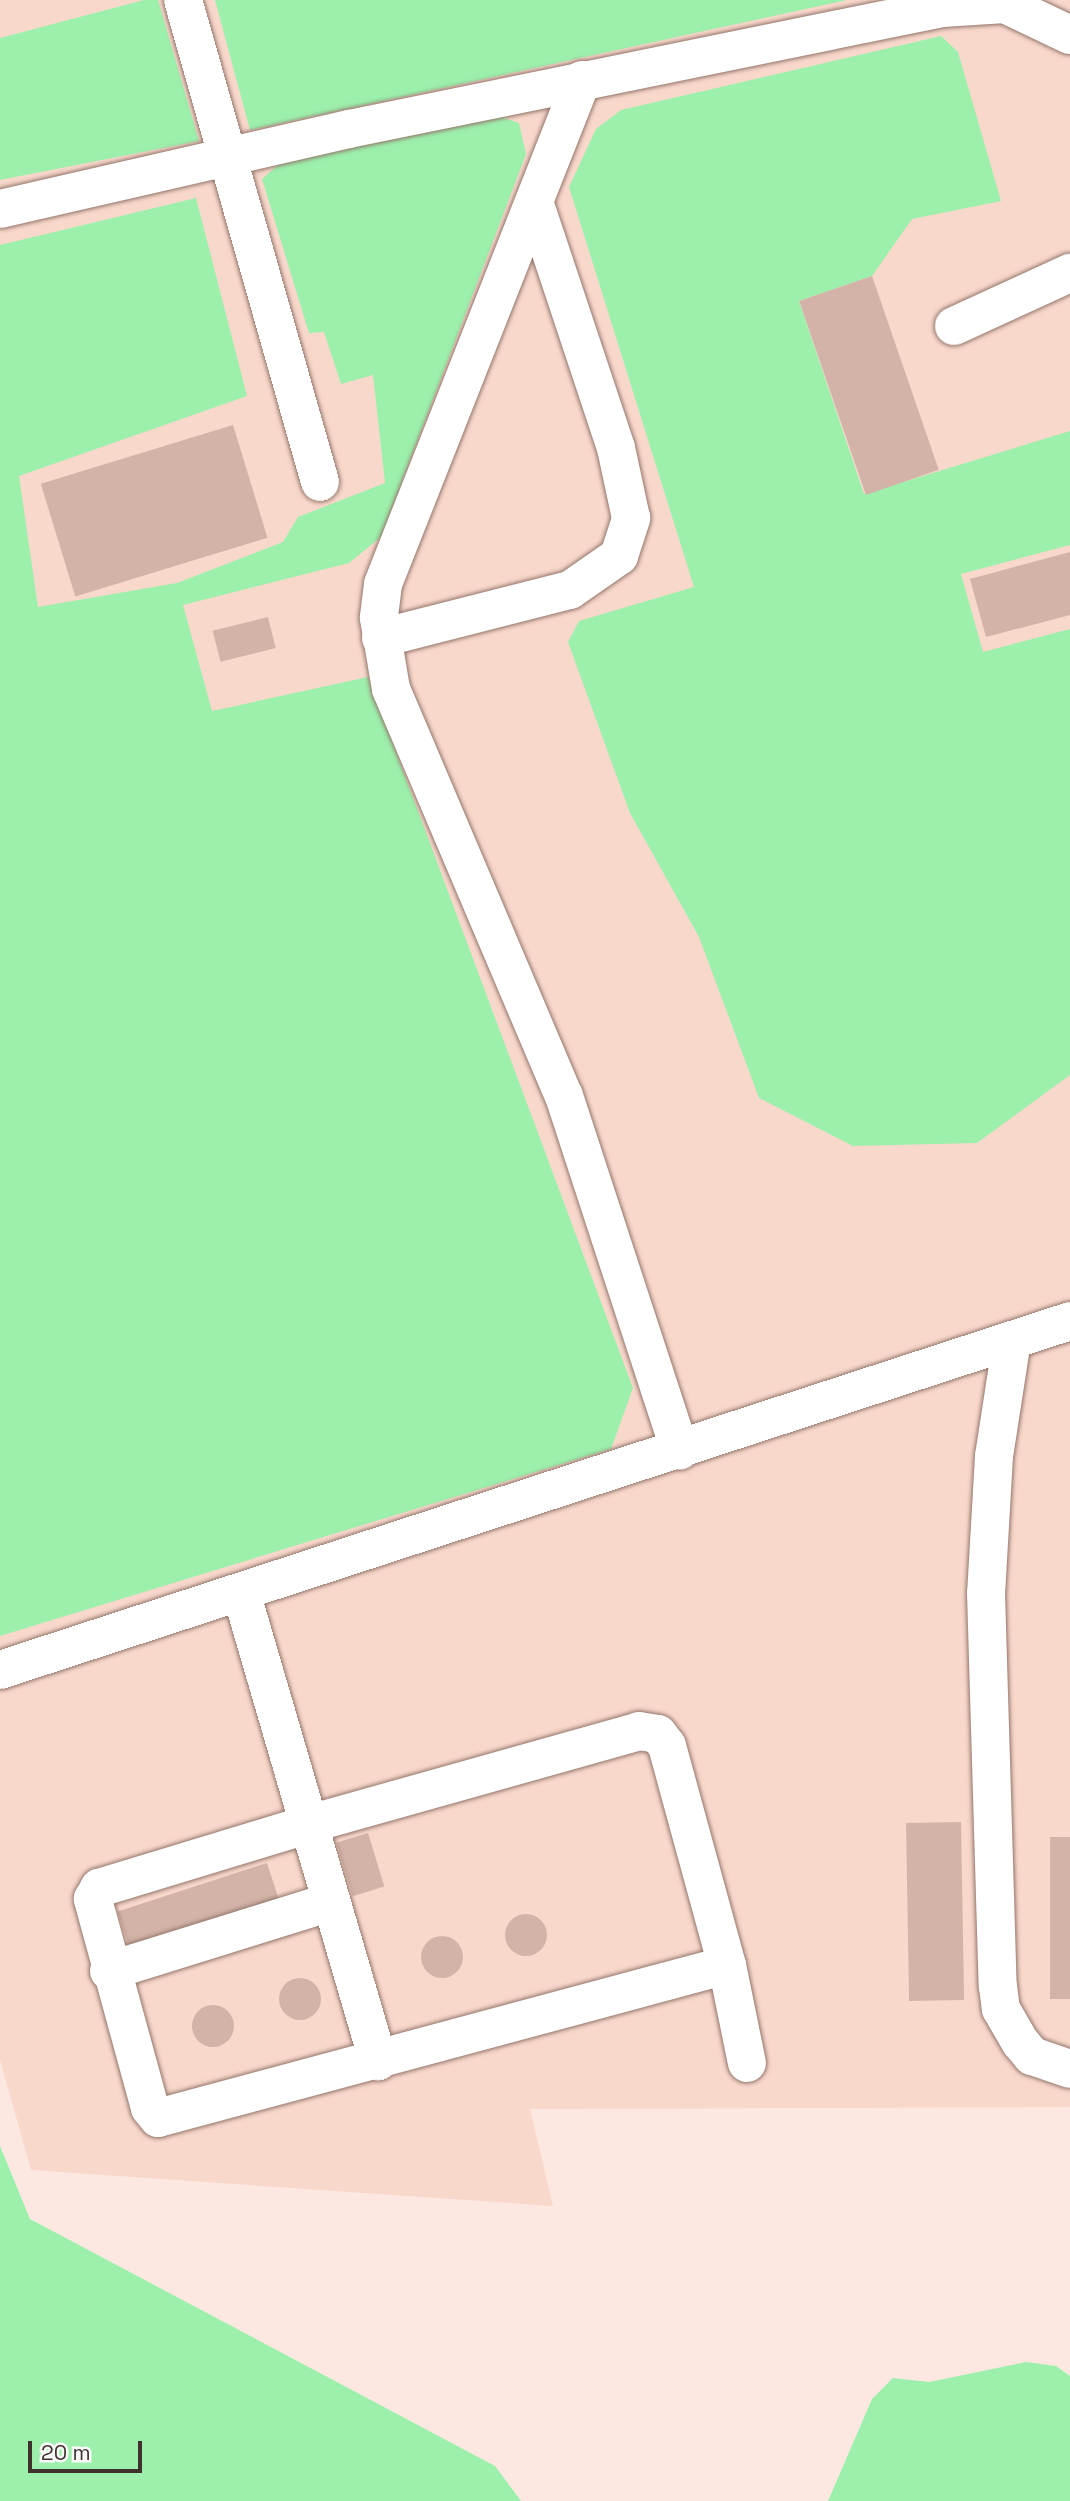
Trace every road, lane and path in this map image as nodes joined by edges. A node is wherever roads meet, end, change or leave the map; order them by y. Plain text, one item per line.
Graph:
1 (183, 0) edge
2 (1070, 35) edge
3 (582, 80) junction
4 (228, 156) junction
5 (534, 202) junction
6 (0, 209) edge
7 (1070, 273) edge
8 (954, 326) dead end
9 (320, 482) dead end
10 (381, 638) junction
11 (1070, 1321) edge
12 (1012, 1340) junction
13 (680, 1451) junction
14 (241, 1592) junction
15 (0, 1670) edge
16 (309, 1824) junction
17 (331, 1902) junction
18 (727, 1965) junction
19 (109, 1970) junction
20 (378, 2061) junction
21 (747, 2063) dead end
22 (1070, 2068) edge

1 - 4 lane
2 - 3 lane
3 - 4 lane
3 - 5 lane
4 - 6 lane
4 - 9 lane
5 - 10 lane
5 - 10 lane
7 - 8 lane
10 - 13 lane
11 - 12 lane
12 - 13 lane
12 - 22 lane
13 - 14 lane
14 - 15 lane
14 - 16 lane
16 - 17 lane
16 - 18 lane
16 - 19 lane
17 - 19 lane
17 - 20 lane
18 - 20 lane
18 - 21 lane
19 - 20 lane

